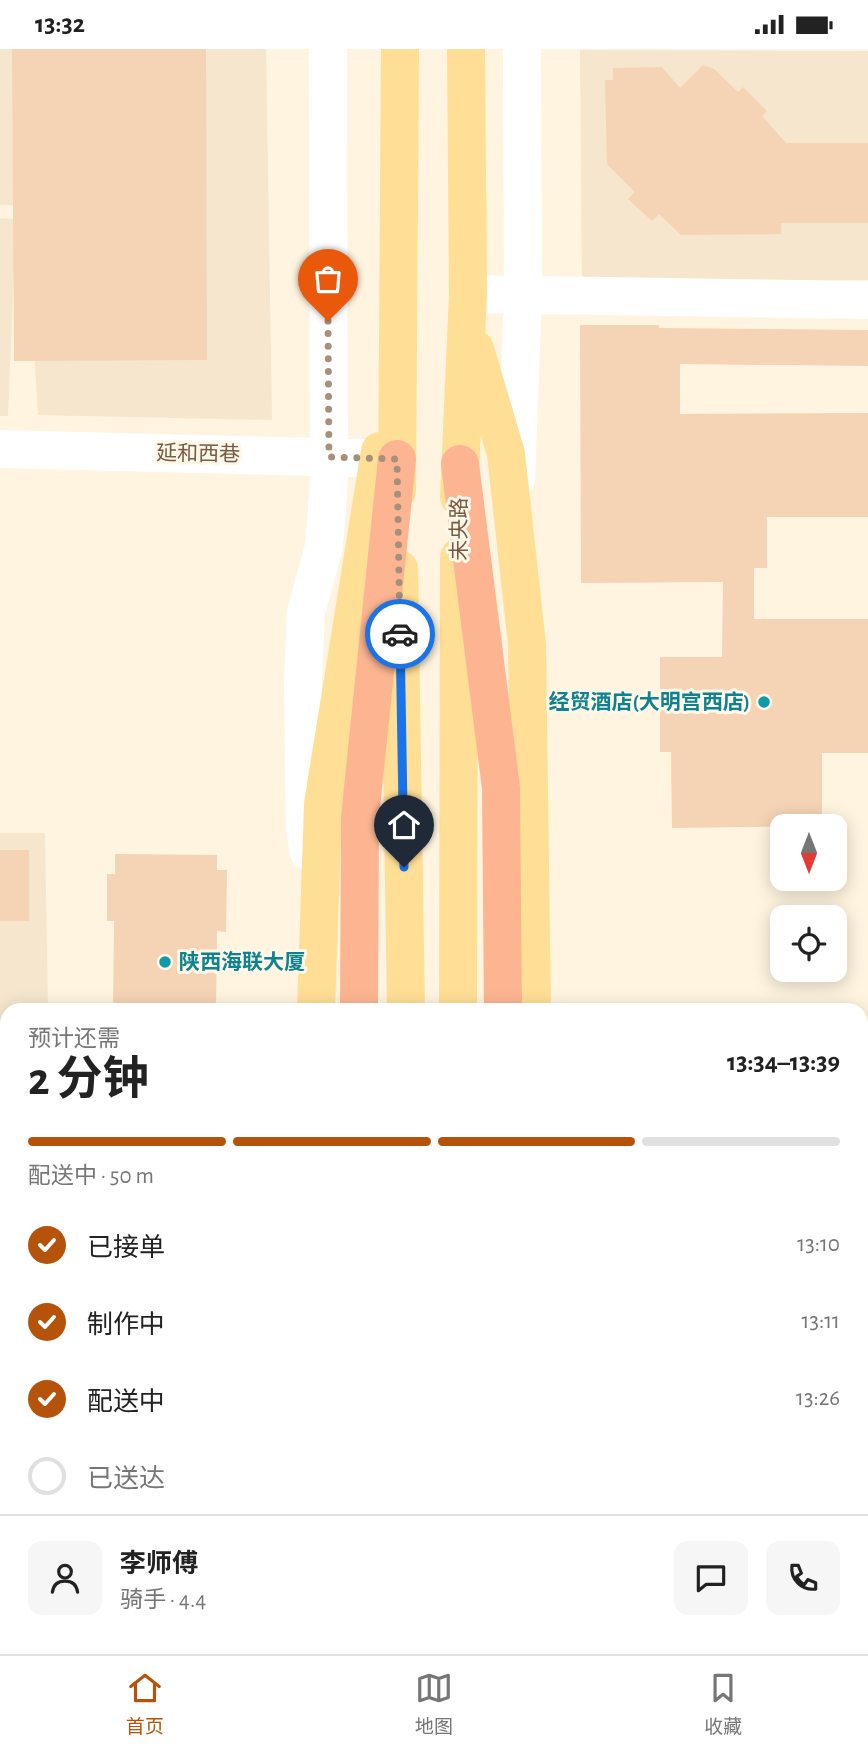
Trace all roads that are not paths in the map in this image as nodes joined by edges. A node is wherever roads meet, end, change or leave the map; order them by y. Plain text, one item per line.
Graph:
1 (328, 49) edge
2 (400, 49) edge
3 (522, 49) edge
4 (472, 59) edge
5 (523, 296) junction
6 (868, 300) edge
7 (468, 309) junction
8 (0, 449) edge
9 (329, 457) junction
10 (388, 458) junction
11 (460, 464) junction
12 (514, 530) junction
13 (320, 907) junction
14 (316, 1003) edge
15 (359, 1003) edge
16 (405, 1003) edge
17 (458, 1003) edge
18 (503, 1003) edge
19 (532, 1003) edge

1 - 9 street
2 - 10 main road
3 - 5 street
4 - 7 main road, 未央路
5 - 6 street
5 - 7 street
5 - 12 street
7 - 11 main road, 未央路
7 - 12 main road
8 - 9 street, 延和西巷
9 - 10 street, 延和西巷
9 - 13 street
10 - 13 main road
10 - 15 highway
10 - 16 main road
11 - 17 main road, 未央路
11 - 18 highway
12 - 19 main road
13 - 14 main road

